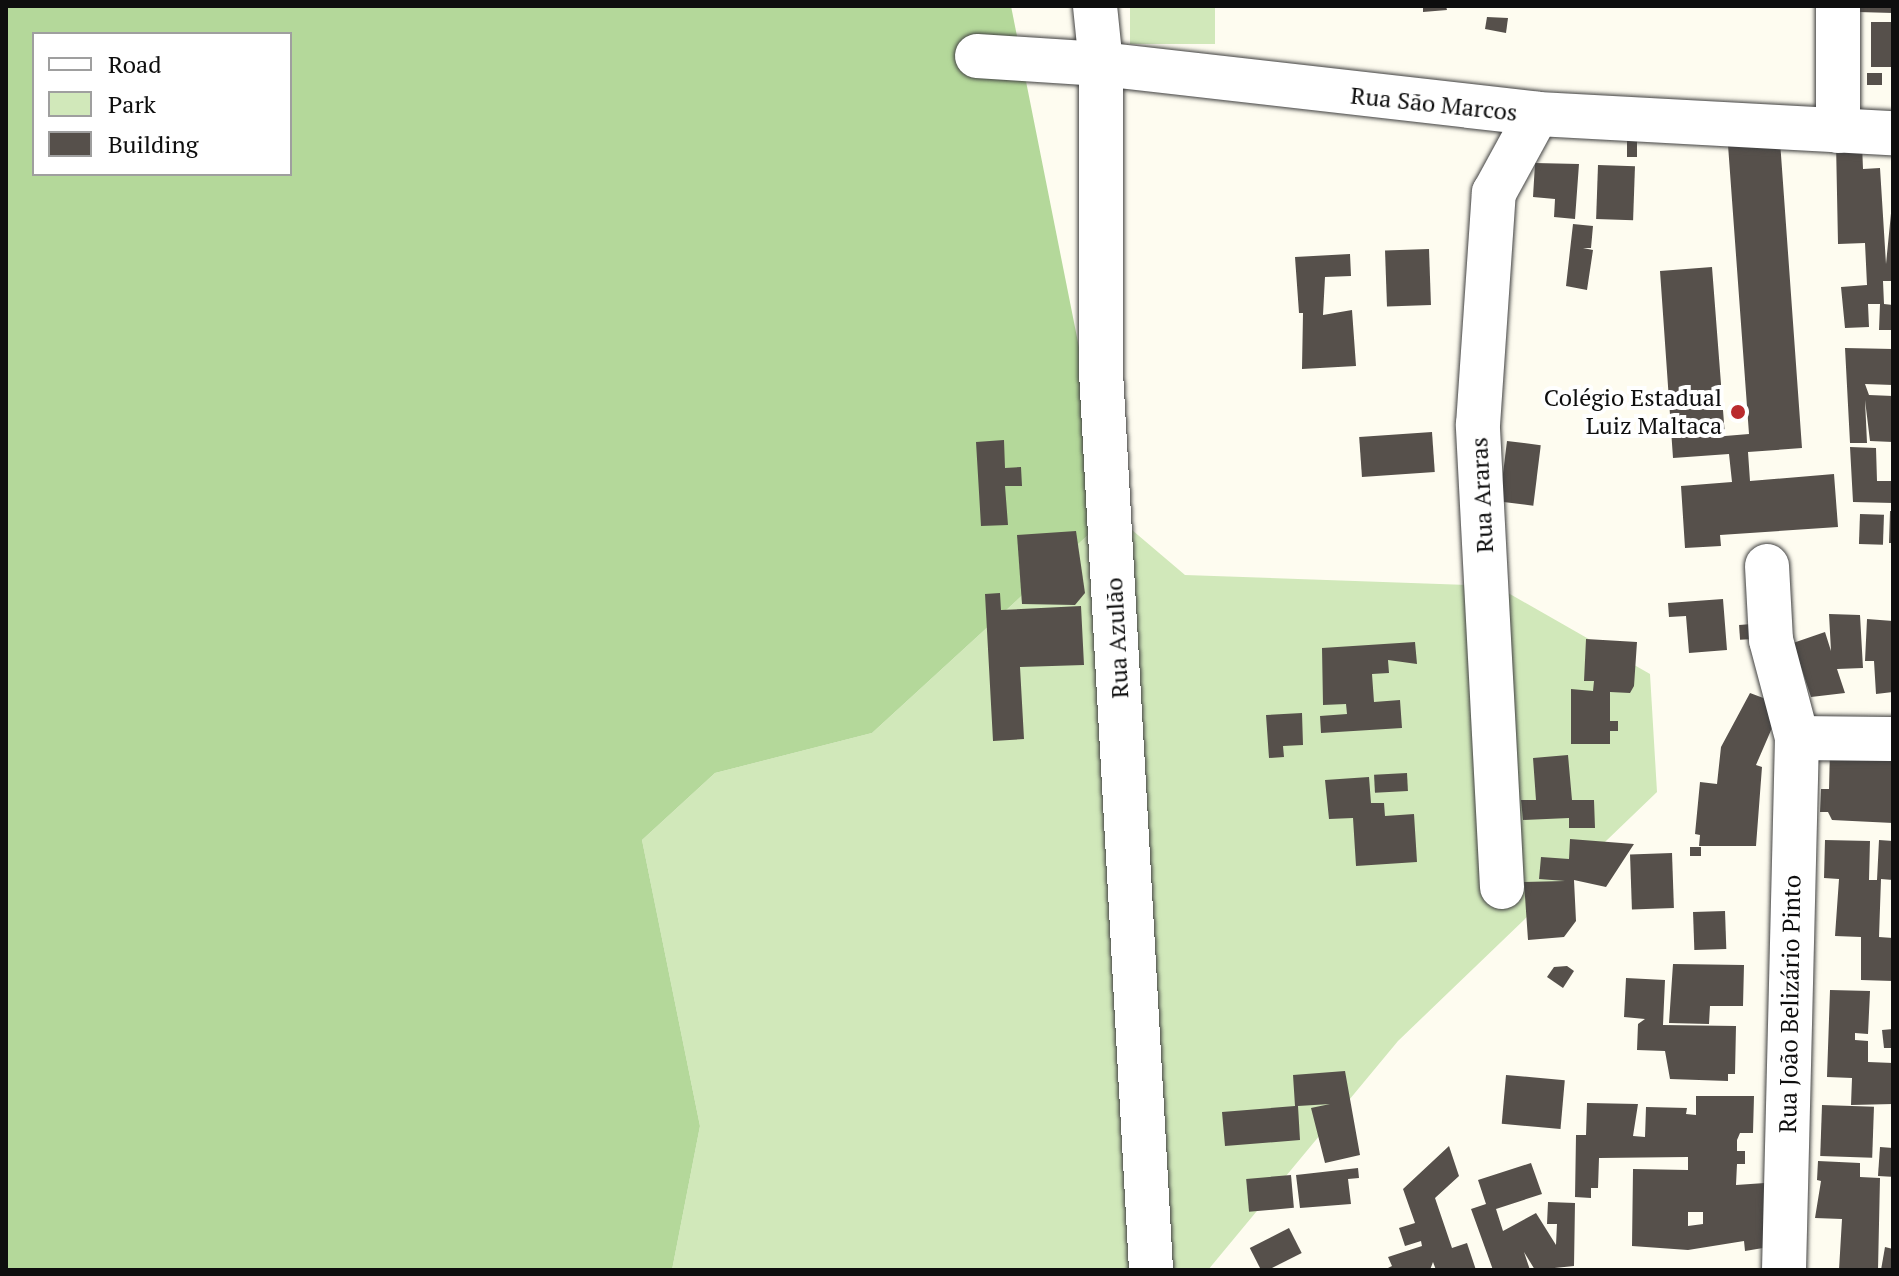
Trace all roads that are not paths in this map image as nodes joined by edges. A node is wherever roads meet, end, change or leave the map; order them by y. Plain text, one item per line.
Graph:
1 (1095, 6) edge
2 (1838, 6) edge
3 (977, 56) dead end
4 (1101, 64) junction
5 (1537, 114) junction
6 (1838, 131) junction
7 (1893, 133) edge
8 (1767, 566) dead end
9 (1797, 738) junction
10 (1893, 739) edge
11 (1502, 887) dead end
12 (1151, 1270) edge
13 (1784, 1270) edge

1 - 4 street, Rua Azulão
2 - 6 street
3 - 4 street, Rua São Marcos
4 - 5 street, Rua São Marcos
4 - 12 street, Rua Azulão
5 - 6 street, Rua São Marcos
5 - 11 street, Rua Araras
6 - 7 street, Rua São Marcos
8 - 9 street, Rua João Belizário Pinto
9 - 10 street
9 - 13 street, Rua João Belizário Pinto

